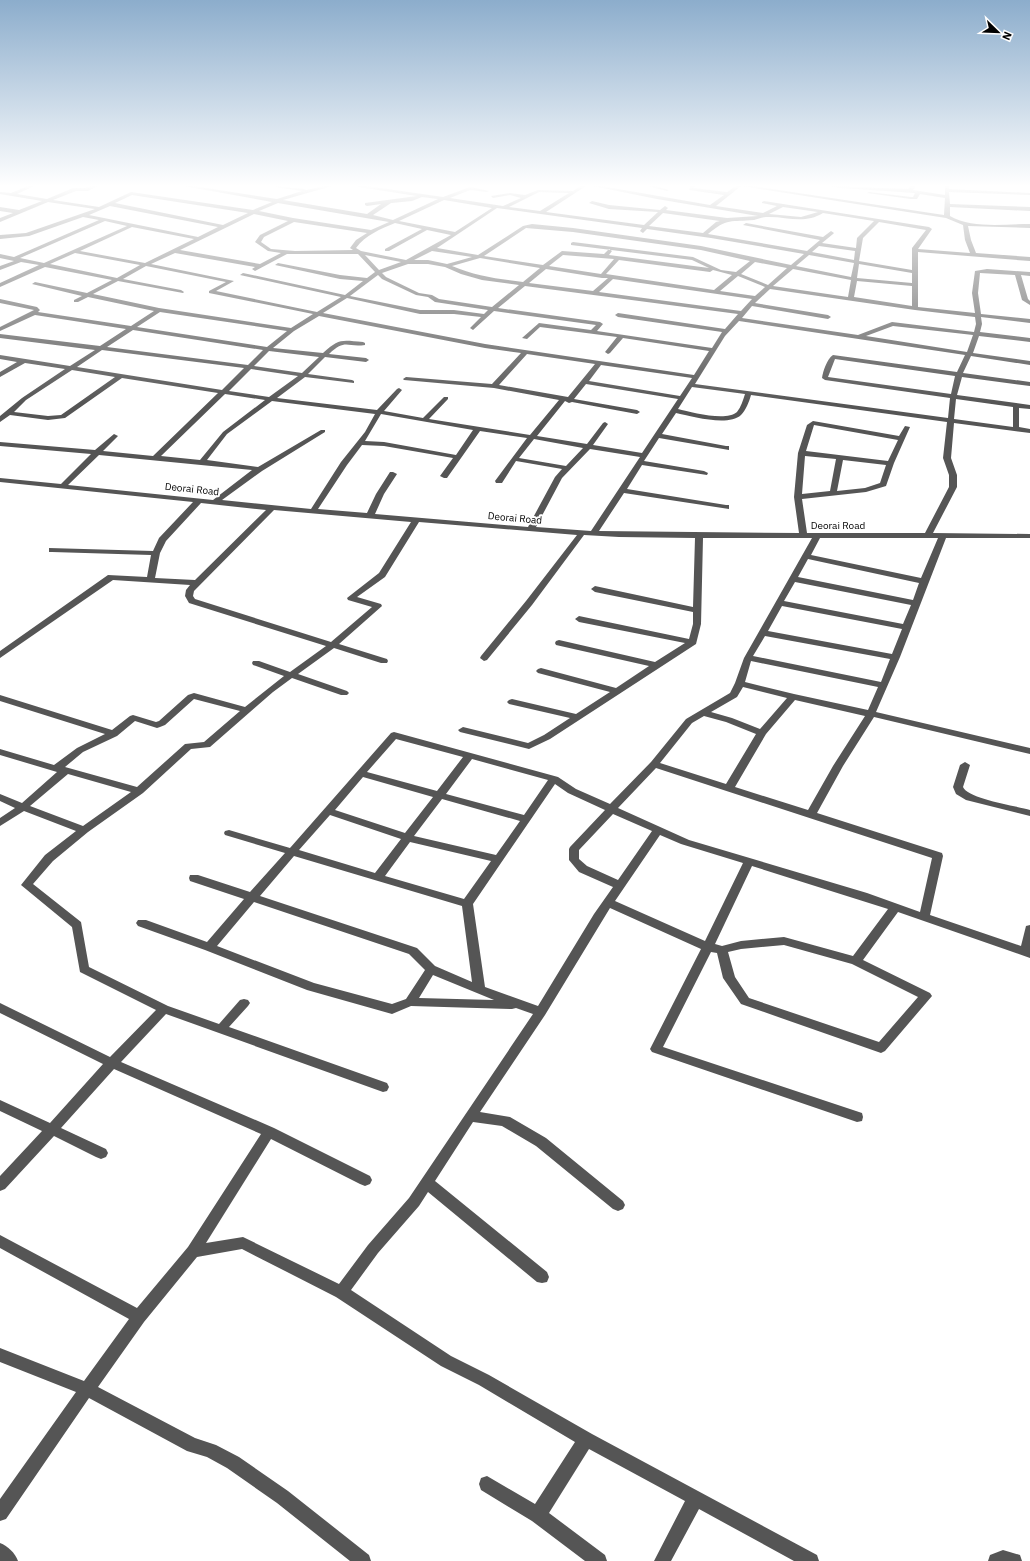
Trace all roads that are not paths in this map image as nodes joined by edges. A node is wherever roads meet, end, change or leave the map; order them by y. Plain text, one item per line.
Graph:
1 (17, 259) joint
2 (57, 259) edge
3 (114, 259) edge
4 (158, 259) edge
5 (220, 259) edge
6 (274, 259) edge
7 (367, 259) edge
8 (392, 259) edge
9 (413, 259) edge
10 (472, 259) edge
11 (491, 259) edge
12 (555, 259) edge
13 (617, 259) edge
14 (623, 259) edge
15 (712, 259) edge
16 (729, 259) edge
17 (801, 259) edge
18 (840, 259) edge
19 (858, 259) edge
20 (915, 259) edge
21 (754, 260) junction
22 (407, 262) junction
23 (858, 262) junction
24 (43, 265) junction
25 (145, 265) junction
26 (278, 265) dead end
27 (261, 266) junction
28 (447, 266) junction
29 (792, 266) junction
30 (544, 267) junction
31 (0, 268) edge
32 (720, 271) junction
33 (379, 272) junction
34 (915, 272) junction
35 (737, 274) junction
36 (1018, 274) junction
37 (1030, 274) edge
38 (243, 275) junction
39 (602, 276) junction
40 (612, 277) junction
41 (855, 278) junction
42 (116, 280) junction
43 (368, 280) junction
44 (231, 281) junction
45 (526, 283) junction
46 (35, 284) dead end
47 (0, 285) edge
48 (915, 285) junction
49 (769, 287) junction
50 (181, 292) dead end
51 (715, 292) junction
52 (594, 293) junction
53 (88, 294) junction
54 (345, 297) junction
55 (756, 298) junction
56 (851, 299) junction
57 (0, 301) edge
58 (76, 301) dead end
59 (1030, 303) edge
60 (750, 304) junction
61 (915, 308) junction
62 (493, 309) junction
63 (159, 310) junction
64 (34, 313) junction
65 (318, 313) junction
66 (743, 313) junction
67 (618, 315) dead end
68 (486, 316) junction
69 (828, 316) dead end
70 (979, 316) junction
71 (737, 320) junction
72 (1030, 321) edge
73 (0, 328) edge
74 (473, 328) dead end
75 (132, 329) junction
76 (292, 330) junction
77 (727, 331) junction
78 (593, 332) junction
79 (977, 334) junction
80 (0, 336) edge
81 (621, 337) junction
82 (525, 338) dead end
83 (858, 338) junction
84 (1030, 340) edge
85 (363, 344) dead end
86 (102, 348) junction
87 (268, 349) junction
88 (714, 350) junction
89 (526, 352) junction
90 (608, 352) dead end
91 (969, 354) junction
92 (324, 355) junction
93 (0, 357) edge
94 (23, 360) junction
95 (366, 360) dead end
96 (1030, 362) edge
97 (599, 363) junction
98 (74, 367) junction
99 (250, 367) junction
100 (959, 374) junction
101 (0, 375) edge
102 (122, 375) junction
103 (303, 375) junction
104 (697, 377) junction
105 (406, 379) dead end
106 (352, 382) dead end
107 (585, 382) junction
108 (1030, 384) edge
109 (494, 386) junction
110 (691, 386) junction
111 (398, 390) dead end
112 (224, 391) junction
113 (749, 393) junction
114 (953, 397) junction
115 (446, 398) dead end
116 (683, 398) junction
117 (269, 399) junction
118 (566, 400) junction
119 (1016, 405) junction
120 (1030, 407) edge
121 (675, 411) junction
122 (379, 412) junction
123 (637, 412) dead end
124 (8, 413) junction
125 (0, 420) edge
126 (951, 420) junction
127 (424, 421) junction
128 (605, 424) dead end
129 (907, 427) dead end
130 (1016, 429) junction
131 (477, 430) junction
132 (323, 431) dead end
133 (1030, 431) edge
134 (114, 436) dead end
135 (659, 436) junction
136 (532, 437) junction
137 (901, 438) junction
138 (360, 443) junction
139 (0, 444) edge
140 (588, 447) junction
141 (726, 448) dead end
142 (97, 453) junction
143 (802, 453) junction
144 (458, 457) junction
145 (840, 457) junction
146 (155, 458) junction
147 (514, 459) junction
148 (643, 460) junction
149 (202, 462) junction
150 (890, 463) junction
151 (567, 468) junction
152 (259, 469) junction
153 (704, 473) dead end
154 (393, 474) dead end
155 (444, 476) dead end
156 (0, 480) edge
157 (499, 481) dead end
158 (63, 486) junction
159 (622, 490) junction
160 (833, 493) junction
161 (798, 496) junction
162 (199, 500) junction
163 (215, 502) junction
164 (726, 507) dead end
165 (272, 508) junction
166 (313, 511) junction
167 (370, 516) junction
168 (416, 520) junction
169 (531, 529) junction
170 (582, 532) junction
171 (594, 533) junction
172 (699, 535) junction
173 (803, 535) junction
174 (818, 535) junction
175 (928, 535) junction
176 (943, 535) junction
177 (1030, 536) edge
178 (52, 550) dead end
179 (156, 553) junction
180 (806, 556) junction
181 (793, 579) junction
182 (150, 580) junction
183 (923, 581) junction
184 (197, 583) junction
185 (595, 589) dead end
186 (779, 603) junction
187 (915, 603) junction
188 (697, 610) junction
189 (579, 619) dead end
190 (907, 627) junction
191 (762, 633) junction
192 (694, 642) junction
193 (559, 643) dead end
194 (334, 644) junction
195 (0, 655) edge
196 (896, 657) junction
197 (484, 658) dead end
198 (748, 658) junction
199 (384, 661) dead end
200 (256, 663) dead end
201 (656, 665) junction
202 (541, 671) dead end
203 (290, 676) junction
204 (740, 683) junction
205 (884, 685) junction
206 (618, 691) junction
207 (344, 693) dead end
208 (793, 697) junction
209 (0, 698) edge
210 (512, 702) dead end
211 (248, 710) junction
212 (703, 713) junction
213 (871, 714) junction
214 (578, 717) junction
215 (463, 730) dead end
216 (762, 733) junction
217 (114, 734) junction
218 (1030, 751) edge
219 (0, 752) edge
220 (469, 756) junction
221 (654, 764) junction
222 (965, 765) dead end
223 (61, 769) junction
224 (360, 773) junction
225 (554, 780) junction
226 (729, 788) junction
227 (139, 791) junction
228 (440, 795) junction
229 (0, 797) edge
230 (23, 807) junction
231 (610, 809) junction
232 (328, 811) junction
233 (811, 814) junction
234 (1030, 814) edge
235 (526, 819) junction
236 (0, 823) edge
237 (84, 830) junction
238 (658, 830) junction
239 (230, 833) dead end
240 (408, 838) junction
241 (292, 852) junction
242 (499, 858) junction
243 (749, 861) junction
244 (378, 877) junction
245 (194, 878) dead end
246 (619, 885) junction
247 (252, 897) junction
248 (608, 903) junction
249 (467, 904) junction
250 (895, 908) junction
251 (924, 918) junction
252 (142, 923) dead end
253 (1030, 929) edge
254 (209, 947) junction
255 (708, 947) junction
256 (722, 950) junction
257 (1027, 953) edge
258 (856, 961) junction
259 (431, 969) junction
260 (479, 990) junction
261 (410, 1002) junction
262 (244, 1003) dead end
263 (522, 1005) junction
264 (0, 1008) edge
265 (164, 1009) junction
266 (541, 1012) junction
267 (221, 1029) junction
268 (112, 1063) junction
269 (383, 1087) dead end
270 (0, 1105) edge
271 (470, 1116) junction
272 (857, 1116) dead end
273 (52, 1129) junction
274 (269, 1132) junction
275 (101, 1153) dead end
276 (365, 1180) dead end
277 (426, 1182) junction
278 (0, 1186) edge
279 (618, 1205) dead end
280 (0, 1241) edge
281 (193, 1251) junction
282 (542, 1277) dead end
283 (341, 1292) junction
284 (139, 1317) junction
285 (0, 1355) edge
286 (87, 1389) junction
287 (586, 1440) junction
288 (487, 1484) dead end
289 (695, 1499) junction
290 (0, 1513) edge
291 (538, 1515) junction
292 (0, 1551) edge
293 (10, 1561) edge
294 (363, 1561) edge
295 (599, 1561) edge
296 (662, 1561) edge
297 (811, 1561) edge
298 (996, 1561) edge
299 (1014, 1561) edge

1 - 24 street
1 - 31 street
2 - 24 street
3 - 25 street
4 - 25 street
5 - 27 street
6 - 27 street
7 - 33 street
8 - 22 street
9 - 22 street
10 - 28 street
11 - 30 street
12 - 30 street
13 - 39 street
14 - 32 street
15 - 32 street
16 - 21 street
17 - 29 street
18 - 23 street
19 - 23 street
20 - 34 street
21 - 29 street
21 - 35 street
22 - 28 street
22 - 33 street
23 - 34 street
23 - 41 street
24 - 42 street
24 - 47 street
25 - 42 street
25 - 44 street
26 - 43 street
27 - 38 street
28 - 45 street
29 - 41 street
29 - 49 street
30 - 39 street
30 - 45 street
32 - 35 street
33 - 43 street
33 - 62 street
34 - 48 street
35 - 49 street
35 - 51 street
36 - 37 street
36 - 59 street
36 - 70 street
38 - 44 street
38 - 54 street
39 - 40 street
40 - 51 street
40 - 52 street
41 - 48 street
41 - 56 street
42 - 50 street
42 - 53 street
43 - 54 street
44 - 65 street
45 - 52 street
45 - 62 street
46 - 53 street
48 - 61 street
49 - 55 street
49 - 56 street
51 - 55 street
52 - 66 street
53 - 58 street
53 - 63 street
54 - 65 street
54 - 68 street
55 - 60 street
56 - 61 street
57 - 64 street
60 - 66 street
60 - 69 street
61 - 70 street
62 - 68 street
62 - 78 street
63 - 75 street
63 - 76 street
64 - 73 street
64 - 75 street
65 - 76 street
65 - 89 street
66 - 71 street
67 - 77 street
68 - 74 street
70 - 72 street
70 - 79 street
71 - 77 street
71 - 83 street
75 - 86 street
75 - 87 street
76 - 87 street
77 - 88 street
78 - 81 street
78 - 82 street
79 - 83 street
79 - 84 street
79 - 91 street
80 - 86 street
81 - 88 street
81 - 90 street
83 - 91 street
85 - 92 street
86 - 98 street
86 - 99 street
87 - 92 street
87 - 99 street
88 - 104 street
89 - 97 street
89 - 109 street
91 - 96 street
91 - 100 street
92 - 95 street
92 - 103 street
93 - 94 street
94 - 98 street
94 - 101 street
97 - 104 street
97 - 107 street
98 - 102 street
98 - 124 street
99 - 103 street
99 - 112 street
100 - 108 street
100 - 114 street
100 - 114 street
102 - 112 street
102 - 124 street
103 - 106 street
103 - 117 street
104 - 110 street
105 - 109 street
107 - 116 street
107 - 118 street
109 - 118 street
110 - 113 street
110 - 116 street
111 - 122 street
112 - 117 street
112 - 146 street
113 - 121 street
113 - 126 street
114 - 119 street
114 - 126 street
115 - 127 street
116 - 121 street
117 - 122 street
117 - 149 street
118 - 123 street
118 - 136 street
119 - 120 street
119 - 130 street
121 - 135 street
122 - 127 street
122 - 138 street
124 - 125 street
126 - 130 street
126 - 175 street
127 - 131 street
128 - 140 street
129 - 137 street
130 - 133 street
131 - 136 street
131 - 144 street
132 - 152 street
134 - 142 street
135 - 141 street
135 - 148 street
136 - 140 street
136 - 147 street
137 - 143 street
137 - 150 street
138 - 144 street
138 - 166 street
139 - 142 street
140 - 148 street
140 - 151 street
142 - 146 street
142 - 158 street
143 - 145 street
143 - 161 street
144 - 155 street
145 - 150 street
145 - 160 street
146 - 149 street
147 - 151 street
147 - 157 street
148 - 153 street
148 - 159 street
149 - 152 street
150 - 160 street
151 - 169 street
152 - 163 street
154 - 167 street
156 - 158 street, Deorai Road
158 - 162 street, Deorai Road
159 - 164 street
159 - 171 street
160 - 161 street
161 - 173 street
162 - 163 street, Deorai Road
162 - 179 street
163 - 165 street, Deorai Road
165 - 166 street, Deorai Road
165 - 184 street
166 - 167 street, Deorai Road
167 - 168 street, Deorai Road
168 - 169 street, Deorai Road
168 - 194 street
169 - 170 street, Deorai Road
170 - 171 street, Deorai Road
170 - 197 street
171 - 172 street, Deorai Road
172 - 173 street, Deorai Road
172 - 188 street
173 - 174 street, Deorai Road
174 - 175 street, Deorai Road
174 - 180 street
175 - 176 street, Deorai Road
176 - 177 street, Deorai Road
176 - 183 street
178 - 179 street
179 - 182 street
180 - 181 street
180 - 183 street
181 - 186 street
181 - 187 street
182 - 184 street
182 - 195 street
183 - 187 street
184 - 194 street
185 - 188 street
186 - 190 street
186 - 191 street
187 - 190 street
188 - 192 street
189 - 192 street
190 - 196 street
191 - 196 street
191 - 198 street
192 - 201 street
193 - 201 street
194 - 199 street
194 - 203 street
196 - 205 street
198 - 204 street
198 - 205 street
200 - 203 street
201 - 206 street
202 - 206 street
203 - 207 street
203 - 211 street
204 - 208 street
204 - 212 street
205 - 213 street
206 - 214 street
208 - 213 street
208 - 216 street
209 - 217 street
210 - 214 street
211 - 217 street
211 - 227 street
212 - 216 street
212 - 221 street
213 - 218 street
213 - 233 street
214 - 215 street
216 - 226 street
217 - 223 street
219 - 223 street
220 - 224 street
220 - 225 street
220 - 228 street
221 - 226 street
221 - 231 street
222 - 234 street
223 - 227 street
223 - 230 street
224 - 228 street
224 - 232 street
225 - 231 street
225 - 235 street
226 - 233 street
227 - 237 street
228 - 235 street
228 - 240 street
229 - 230 street
230 - 236 street
230 - 237 street
231 - 238 street
231 - 246 street
232 - 240 street
232 - 241 street
233 - 251 street
235 - 242 street
237 - 265 street
238 - 243 street
238 - 246 street
239 - 241 street
240 - 242 street
240 - 244 street
241 - 244 street
241 - 247 street
242 - 249 street
243 - 250 street
243 - 255 street
244 - 249 street
245 - 247 street
246 - 248 street
247 - 254 street
247 - 259 street
248 - 255 street
248 - 266 street
249 - 260 street
250 - 251 street
250 - 258 street
251 - 257 street
252 - 254 street
253 - 257 street
254 - 261 street
255 - 256 street
255 - 272 street
256 - 258 street
256 - 258 street
259 - 260 street
259 - 261 street
260 - 263 street
261 - 263 street
262 - 267 street
263 - 266 street
264 - 268 street
265 - 267 street
265 - 268 street
266 - 271 street
267 - 269 street
268 - 273 street
268 - 274 street
270 - 273 street
271 - 277 street
271 - 279 street
273 - 275 street
273 - 278 street
274 - 276 street
274 - 281 street
277 - 282 street
277 - 283 street
280 - 284 street
281 - 283 street
281 - 284 street
283 - 287 street
284 - 286 street
285 - 286 street
286 - 290 street
286 - 294 street
287 - 289 street
287 - 291 street
288 - 291 street
289 - 296 street
289 - 297 street
291 - 295 street
292 - 293 street
298 - 299 street

